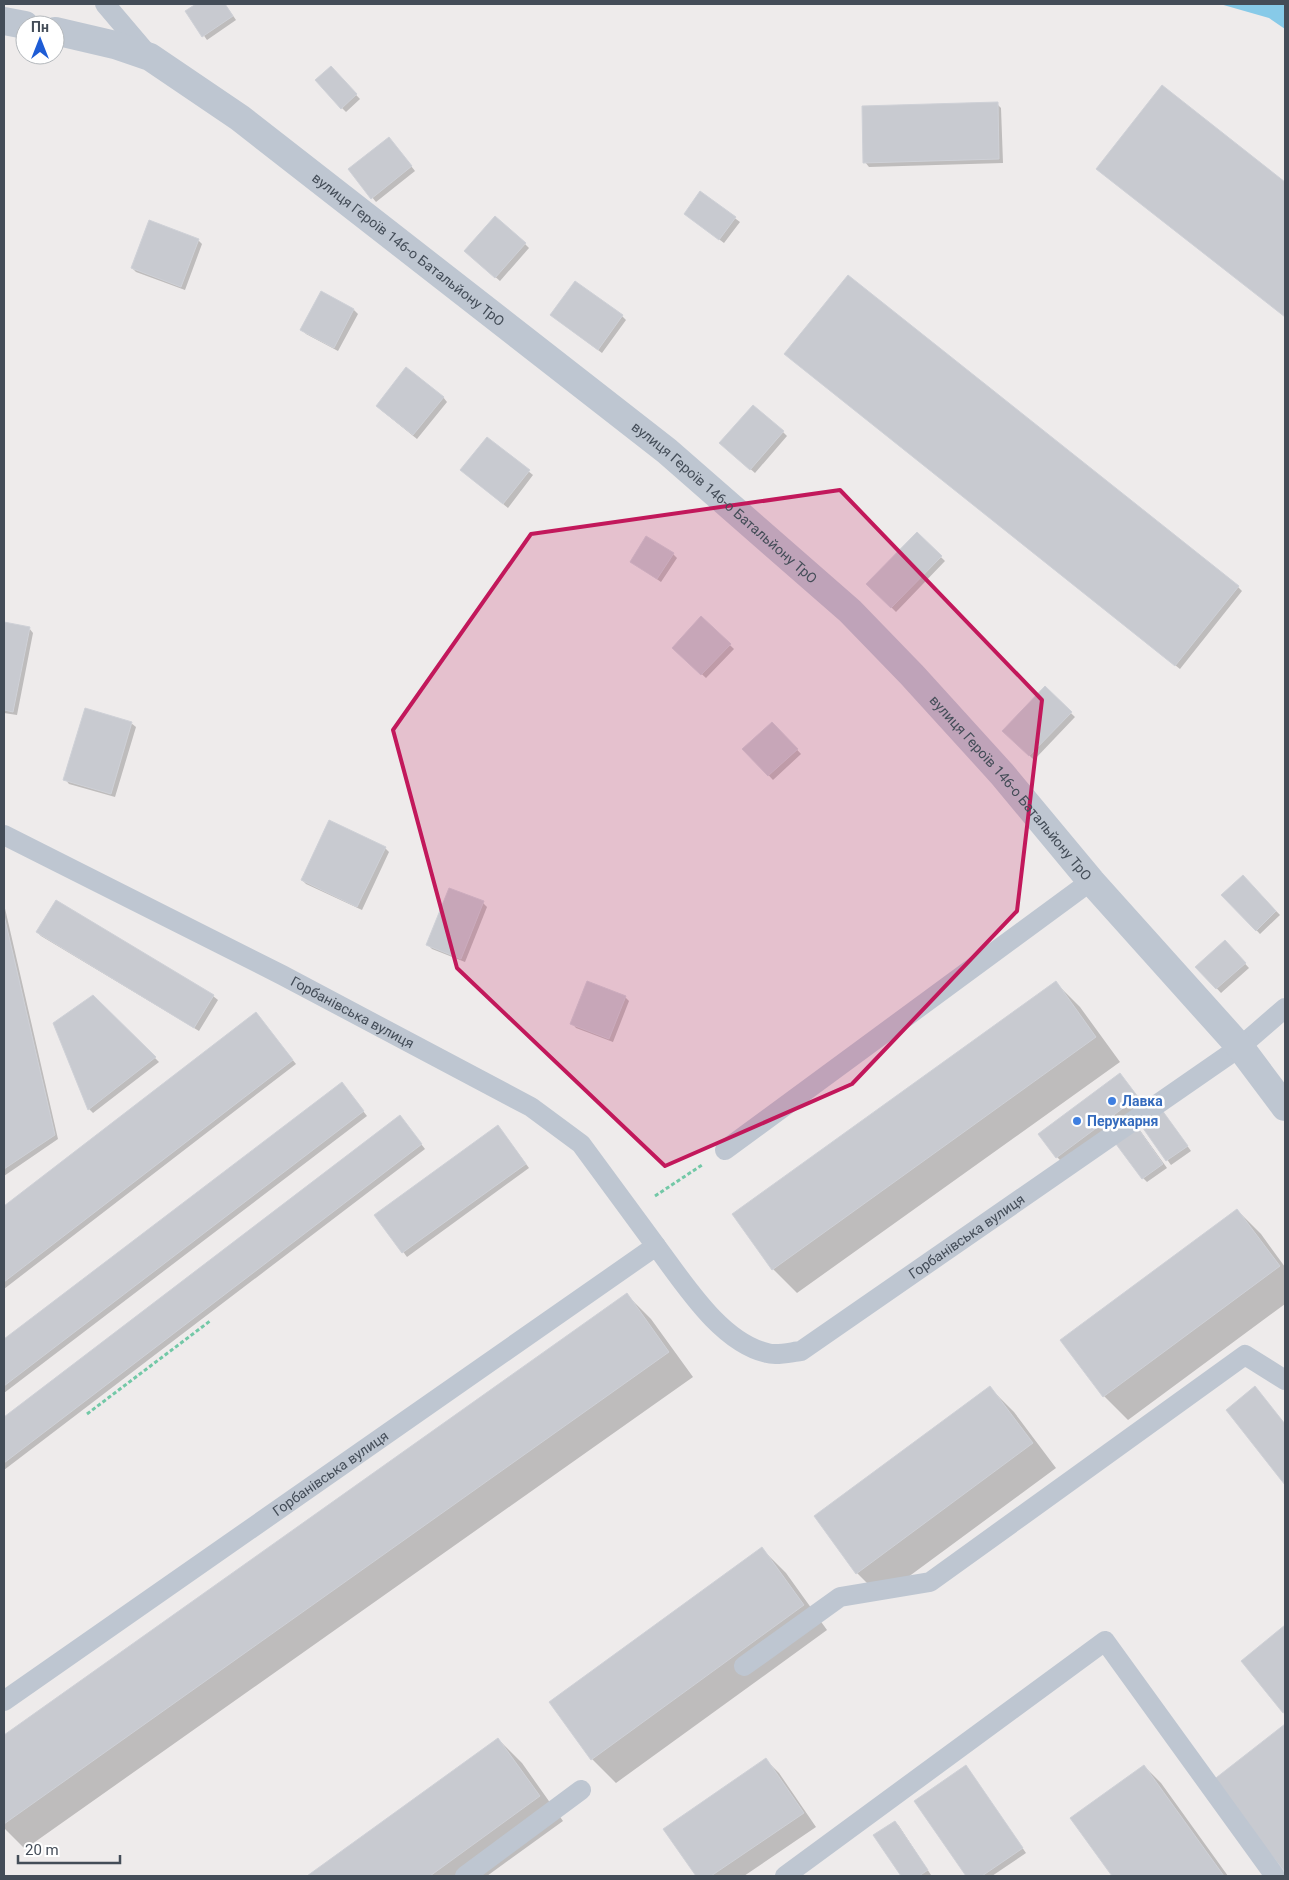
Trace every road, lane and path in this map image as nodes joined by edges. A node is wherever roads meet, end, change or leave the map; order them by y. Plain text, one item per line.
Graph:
1 (105, 4) edge
2 (65, 33) edge
3 (150, 57) junction
4 (4, 835) edge
5 (1091, 882) junction
6 (1285, 1008) edge
7 (1240, 1046) junction
8 (1285, 1108) edge
9 (725, 1150) joint
10 (631, 1212) junction
11 (656, 1246) junction
12 (210, 1321) dead end
13 (1285, 1380) edge
14 (87, 1414) dead end
15 (744, 1666) dead end
16 (4, 1701) edge
17 (581, 1790) dead end
18 (465, 1876) edge
19 (785, 1876) edge
20 (1275, 1876) edge

1 - 3 lane
2 - 3 street, вулиця Героїв 146-о Батальйону ТрО
3 - 5 street, вулиця Героїв 146-о Батальйону ТрО
4 - 10 lane, Горбанівська вулиця
5 - 7 street, вулиця Героїв 146-о Батальйону ТрО
5 - 9 lane
6 - 7 lane, Горбанівська вулиця
7 - 8 street, вулиця Героїв 146-о Батальйону ТрО
7 - 11 lane, Горбанівська вулиця
9 - 10 path
10 - 11 lane, Горбанівська вулиця
11 - 16 lane, Горбанівська вулиця
12 - 14 path
13 - 15 lane
17 - 18 lane
19 - 20 lane

